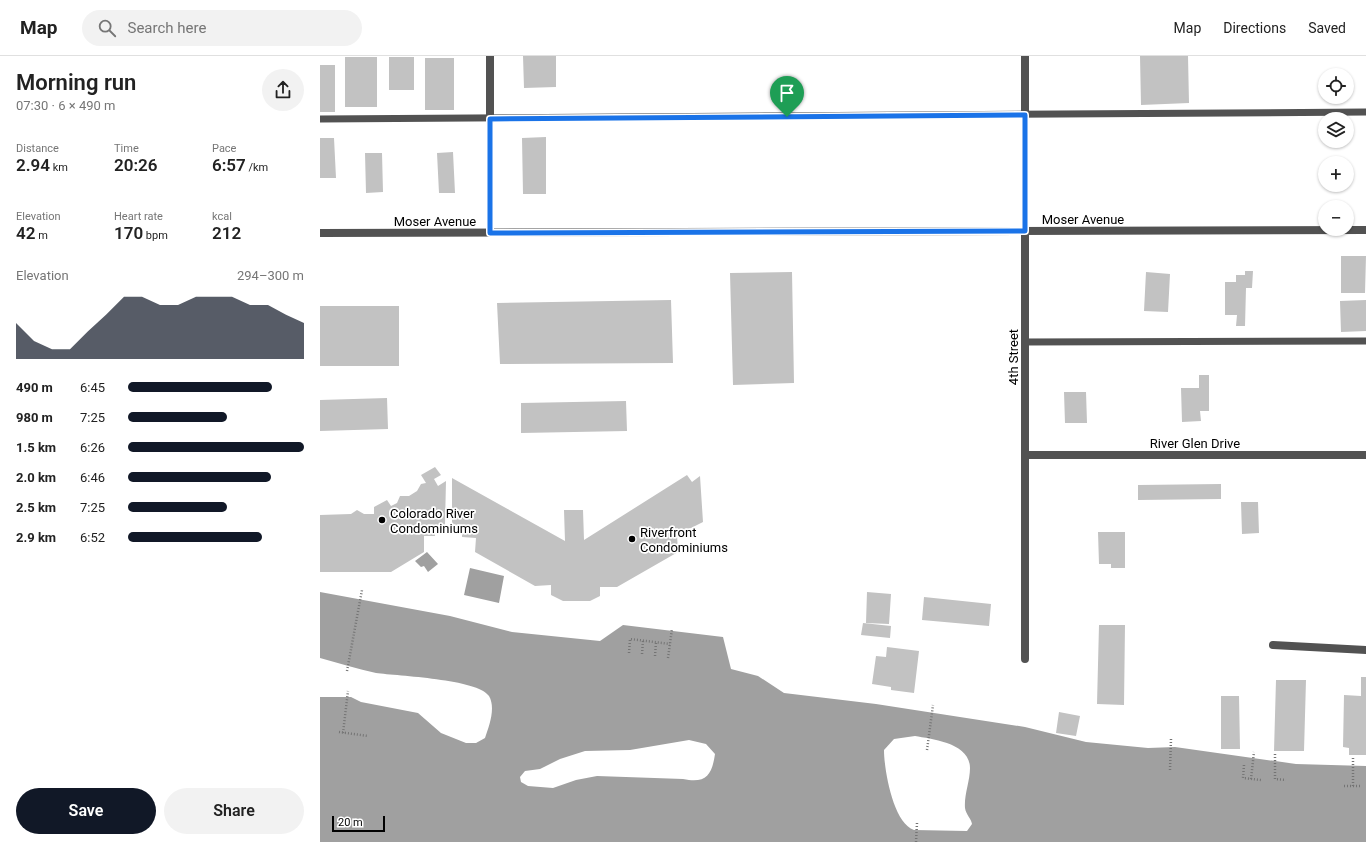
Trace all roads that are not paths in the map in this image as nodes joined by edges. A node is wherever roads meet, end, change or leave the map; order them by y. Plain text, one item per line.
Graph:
1 (490, 56) edge
2 (1025, 56) edge
3 (1366, 112) edge
4 (1025, 115) junction
5 (320, 119) edge
6 (490, 119) junction
7 (1366, 230) edge
8 (1025, 231) junction
9 (320, 233) edge
10 (490, 233) junction
11 (1366, 341) edge
12 (1025, 342) junction
13 (1025, 455) junction
14 (1366, 455) edge
15 (1273, 645) dead end
16 (1366, 650) edge
17 (1025, 659) dead end

1 - 6 street
2 - 4 street, 4th Street
3 - 4 lane
4 - 6 lane
4 - 8 street, 4th Street
5 - 6 lane
6 - 10 street
7 - 8 street, Moser Avenue
8 - 10 street, Moser Avenue
8 - 12 street, 4th Street
9 - 10 street, Moser Avenue
11 - 12 lane
12 - 13 street, 4th Street
13 - 14 street, River Glen Drive
13 - 17 street, 4th Street
15 - 16 street

